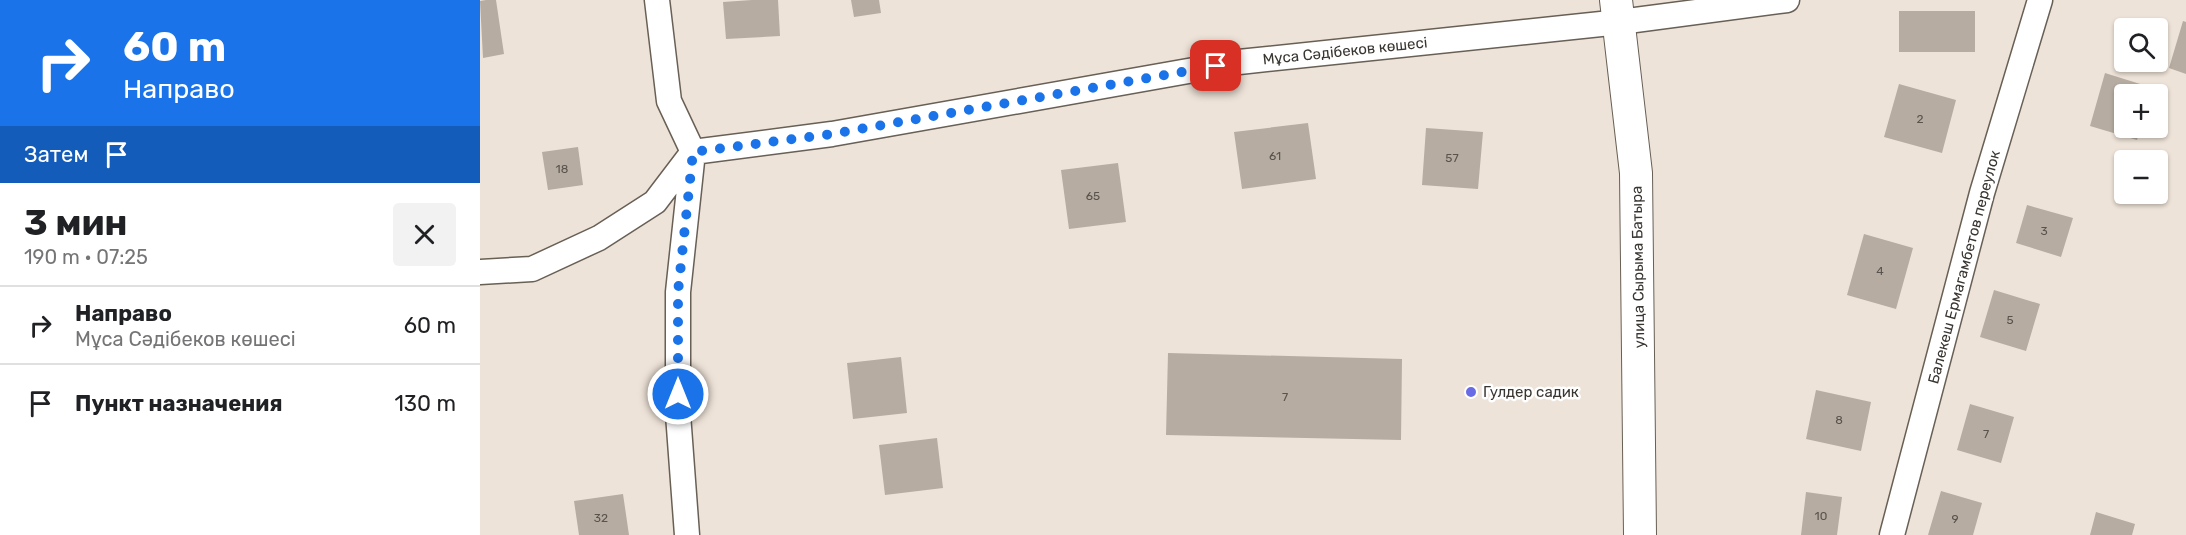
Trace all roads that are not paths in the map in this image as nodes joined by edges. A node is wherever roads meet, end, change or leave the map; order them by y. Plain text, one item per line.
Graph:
1 (657, 0) edge
2 (1787, 0) edge
3 (2040, 0) edge
4 (1618, 11) edge
5 (693, 152) junction
6 (480, 272) edge
7 (687, 535) edge
8 (1640, 535) edge
9 (1892, 535) edge

1 - 5 street
2 - 4 street, Мұса Сәдібеков көшесі
3 - 9 street, Балекеш Ермагамбетов переулок
4 - 5 street, Мұса Сәдібеков көшесі
4 - 8 street, улица Сырыма Батыра
5 - 6 street
5 - 7 street

